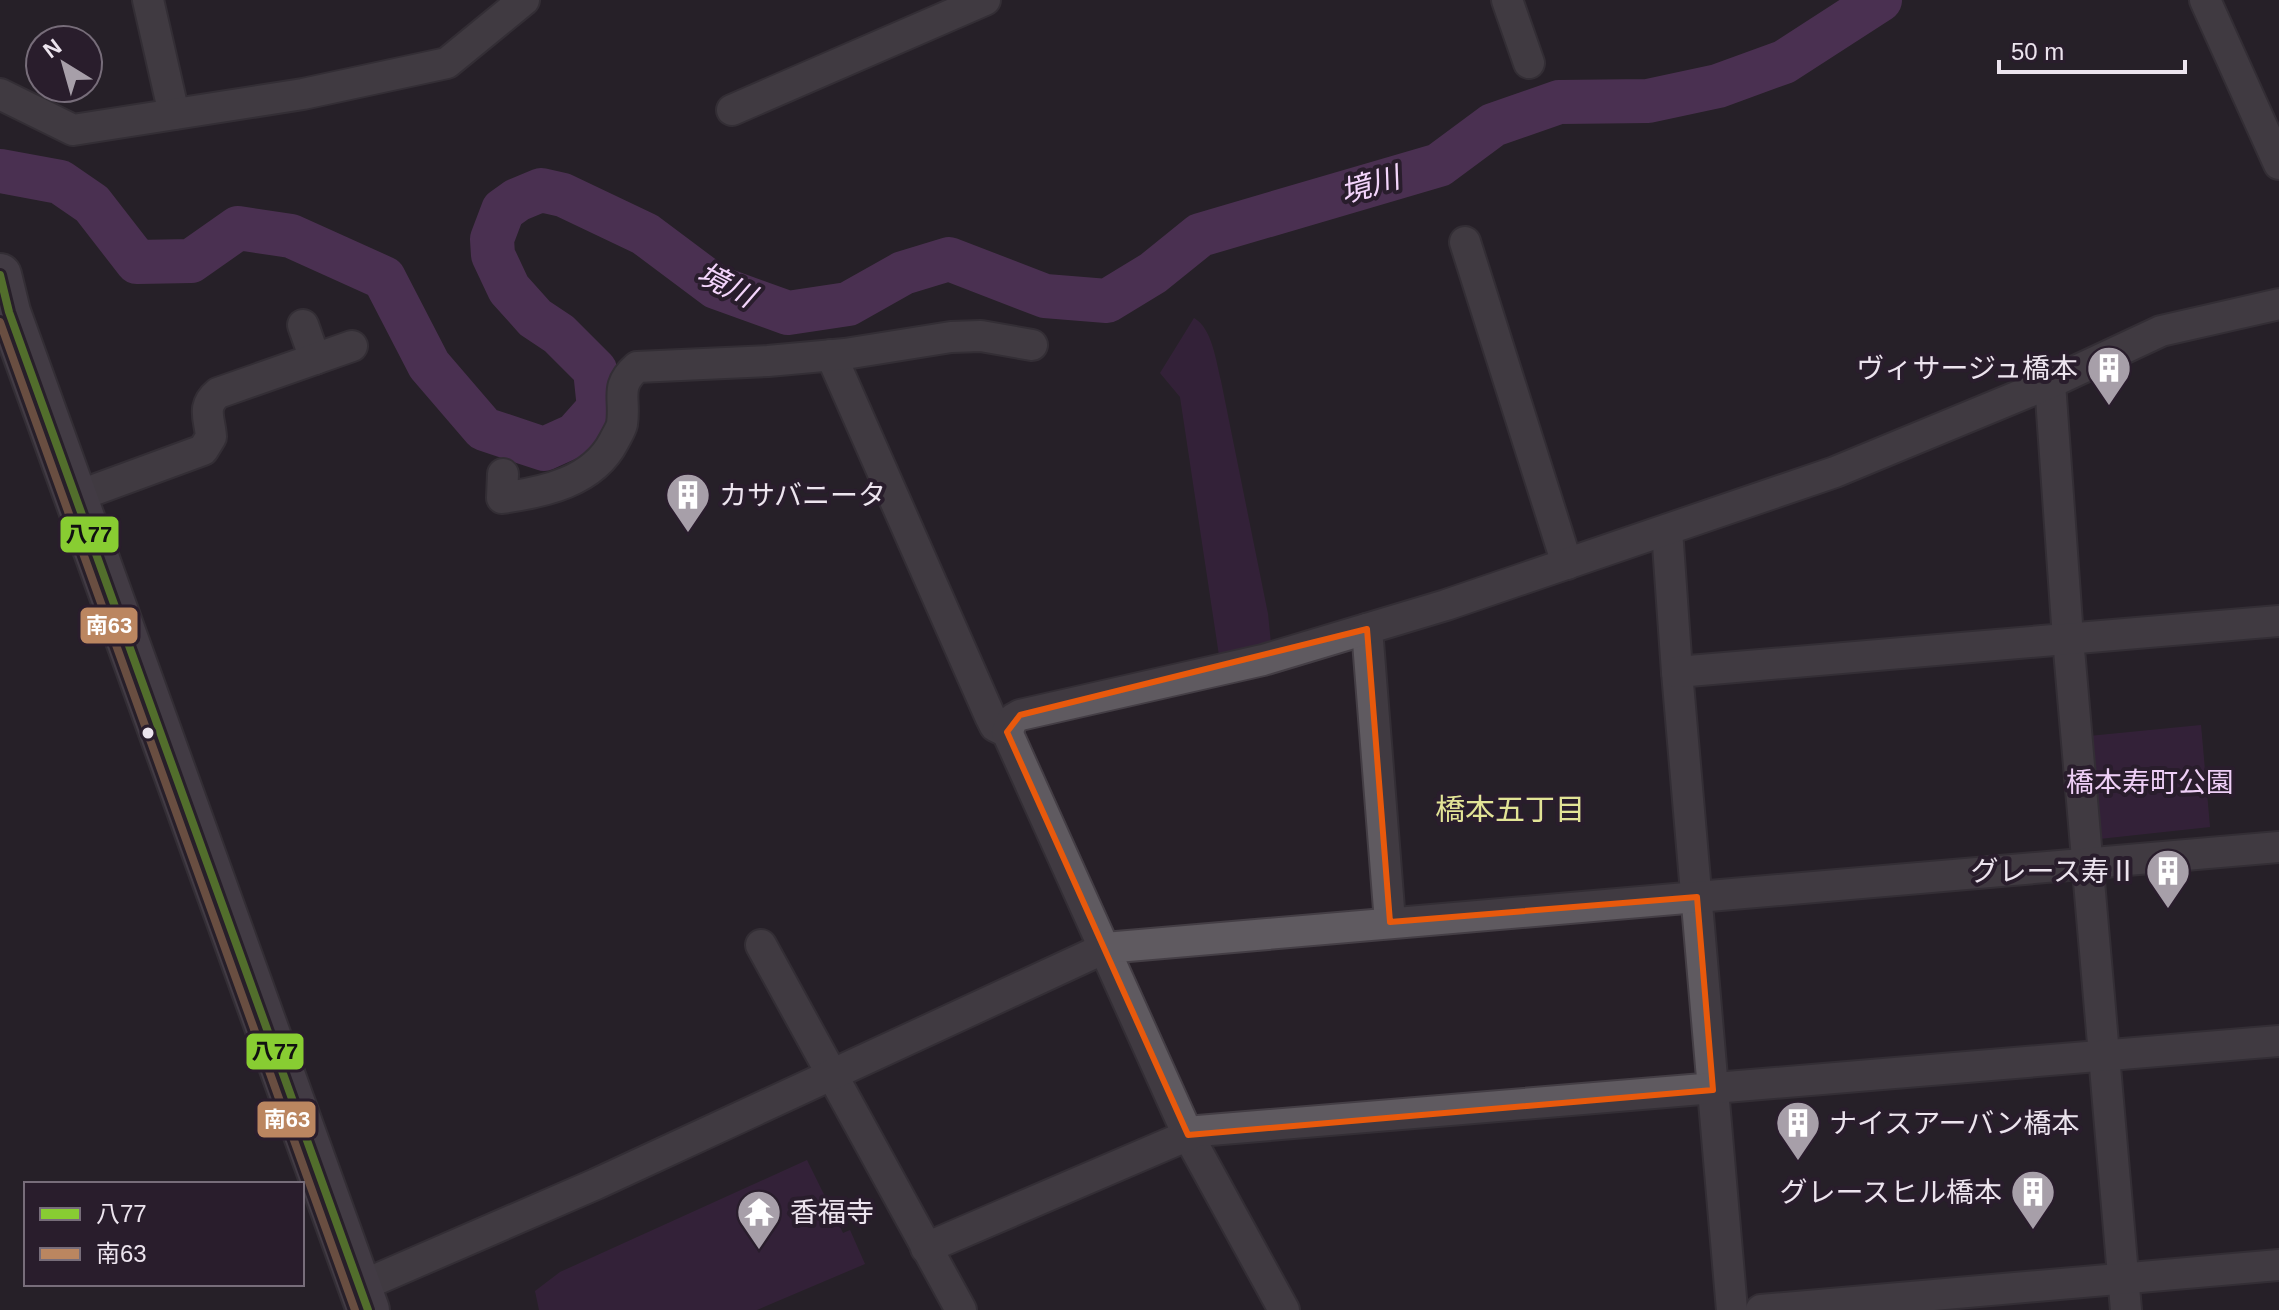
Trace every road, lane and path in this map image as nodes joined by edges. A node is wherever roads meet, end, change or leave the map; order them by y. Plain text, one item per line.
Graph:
1 (148, 0) edge
2 (524, 0) edge
3 (985, 0) edge
4 (1507, 0) edge
5 (2205, 0) edge
6 (1529, 63) dead end
7 (0, 94) edge
8 (732, 110) dead end
9 (174, 114) junction
10 (2279, 164) edge
11 (1465, 242) dead end
12 (0, 275) edge
13 (2279, 304) edge
14 (303, 325) dead end
15 (1032, 345) dead end
16 (352, 346) dead end
17 (831, 355) junction
18 (315, 359) junction
19 (2050, 383) junction
20 (503, 474) dead end
21 (75, 497) junction
22 (1667, 530) junction
23 (1567, 564) junction
24 (2279, 621) edge
25 (1367, 629) junction
26 (2068, 638) junction
27 (1677, 672) junction
28 (1007, 732) junction
29 (2279, 847) edge
30 (2089, 864) junction
31 (1697, 897) junction
32 (1390, 922) junction
33 (761, 945) dead end
34 (1105, 948) junction
35 (2279, 1041) edge
36 (2105, 1057) junction
37 (833, 1073) junction
38 (1713, 1090) junction
39 (1188, 1135) junction
40 (926, 1248) junction
41 (2279, 1265) edge
42 (2123, 1278) junction
43 (364, 1299) edge
44 (961, 1310) edge
45 (1284, 1310) edge
46 (1732, 1310) edge
47 (1761, 1310) edge
48 (2126, 1310) edge

1 - 9 street
2 - 9 street
3 - 8 street
4 - 6 street
5 - 10 street
7 - 9 street
11 - 23 street
12 - 21 highway
13 - 19 street
14 - 18 street
15 - 17 street
16 - 18 street
17 - 20 street
17 - 28 street
18 - 21 street
19 - 22 street
19 - 26 street
21 - 43 highway
22 - 23 street
22 - 27 street
23 - 25 street
24 - 26 street
25 - 28 street
25 - 32 street
26 - 27 street
26 - 30 street
27 - 31 street
28 - 34 street
29 - 30 street
30 - 31 street
30 - 36 street
31 - 32 street
31 - 38 street
32 - 34 street
33 - 37 street
34 - 37 street
34 - 39 street
35 - 36 street
36 - 38 street
36 - 42 street
37 - 40 street
37 - 43 street
38 - 39 street
38 - 46 street
39 - 40 street
39 - 45 street
40 - 44 street
41 - 42 street
42 - 47 street
42 - 48 street

